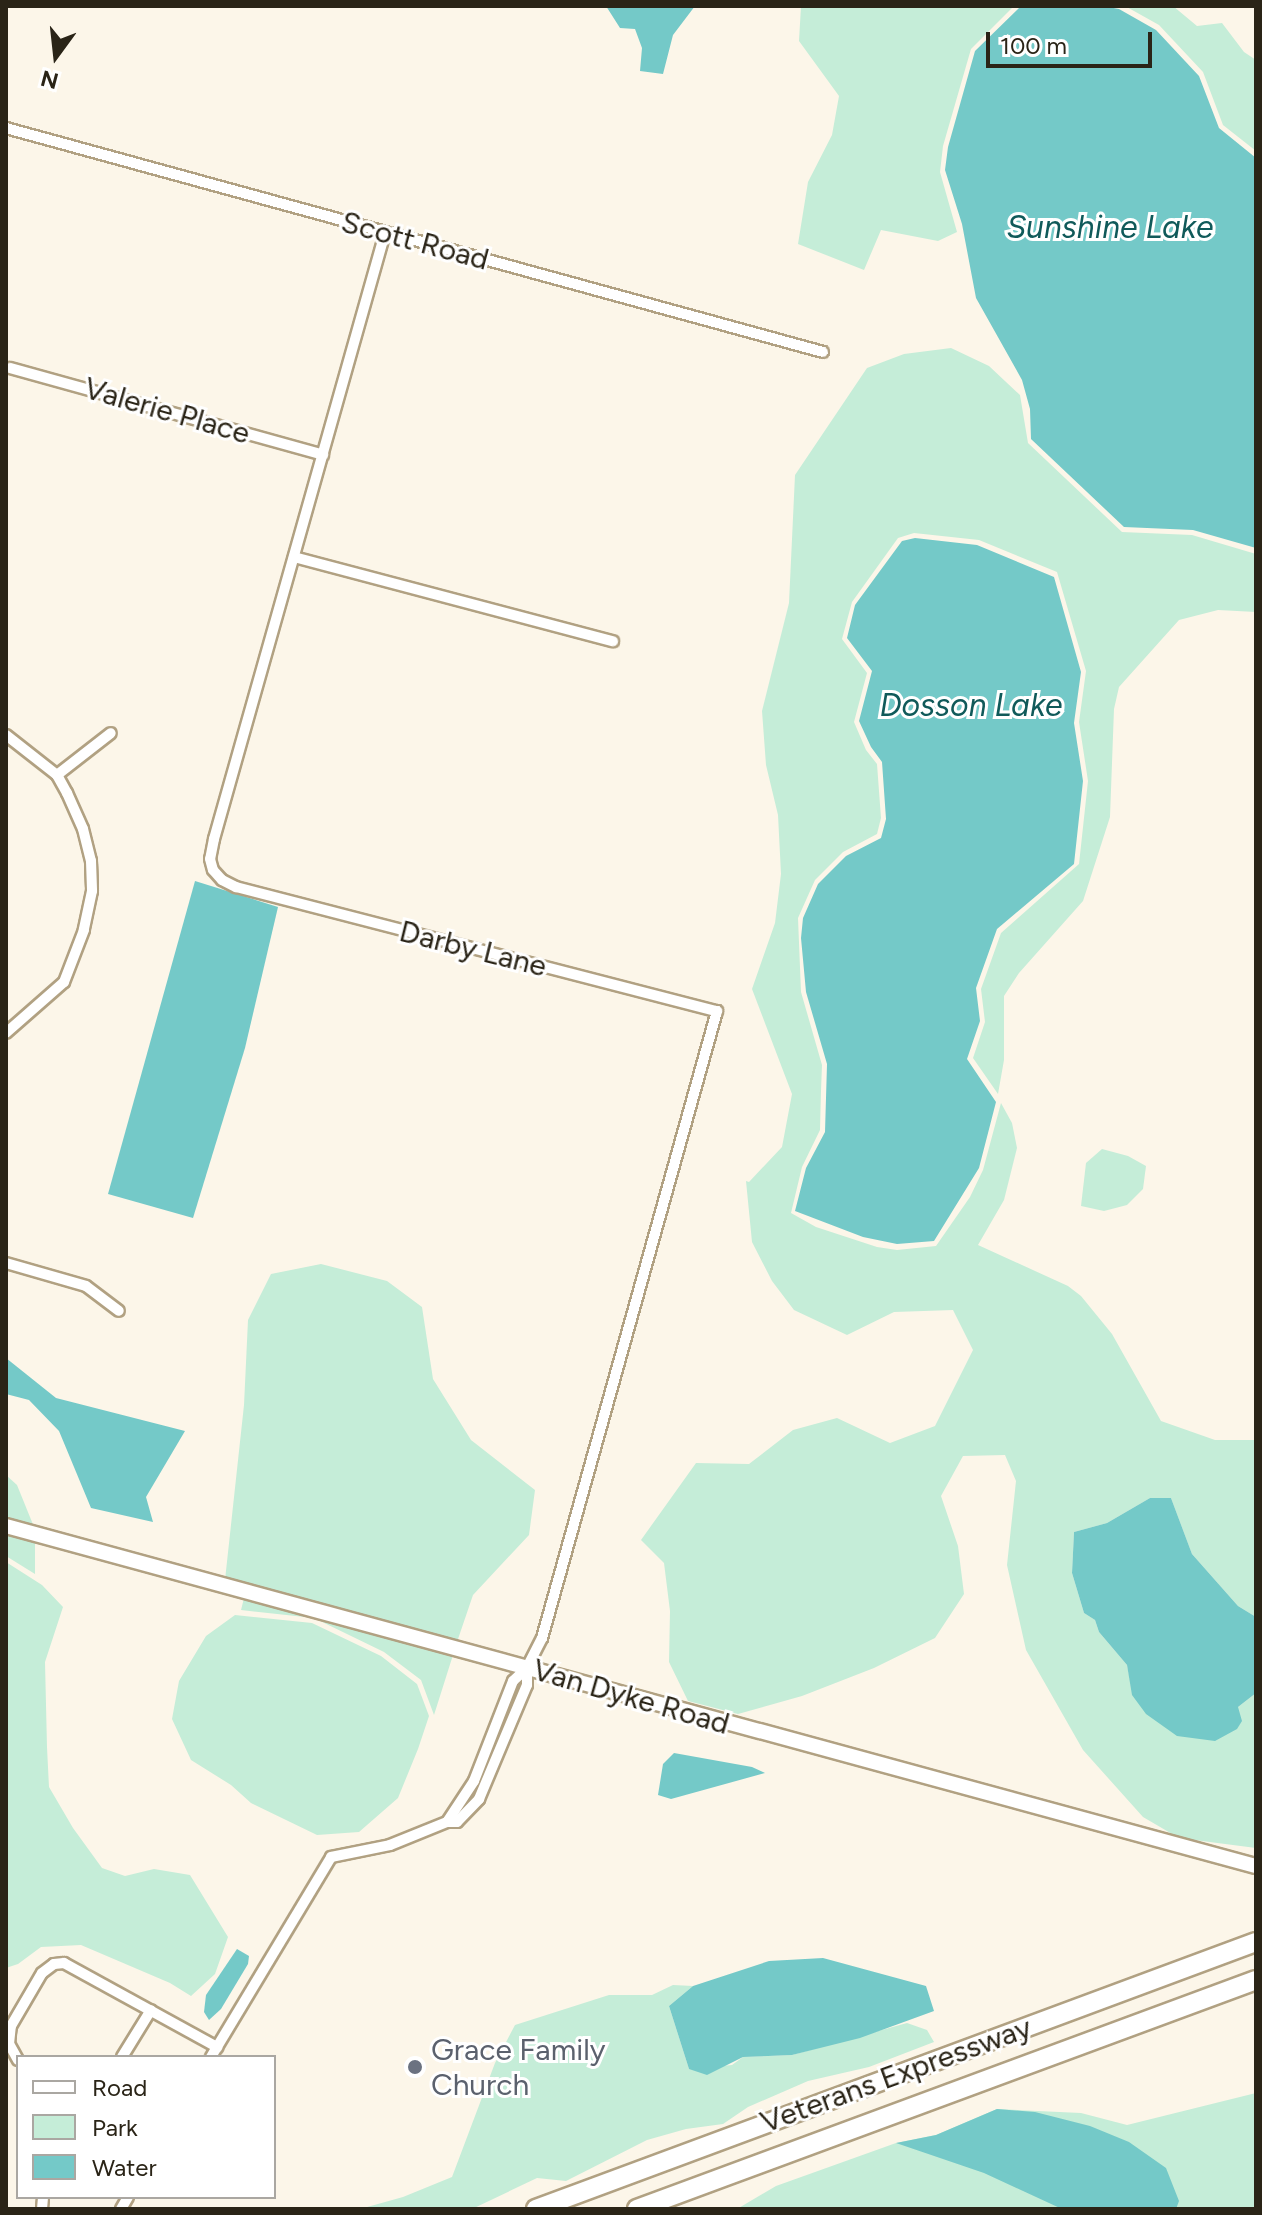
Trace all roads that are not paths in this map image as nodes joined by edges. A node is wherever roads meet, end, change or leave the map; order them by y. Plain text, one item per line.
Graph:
1 (6, 128) edge
2 (385, 233) junction
3 (823, 352) dead end
4 (10, 368) dead end
5 (323, 455) junction
6 (294, 557) junction
7 (613, 641) dead end
8 (111, 733) dead end
9 (6, 735) edge
10 (57, 775) junction
11 (6, 1033) edge
12 (6, 1263) edge
13 (119, 1311) dead end
14 (6, 1526) edge
15 (527, 1668) junction
16 (1256, 1866) edge
17 (1256, 1942) edge
18 (1256, 1980) edge
19 (151, 2010) junction
20 (217, 2047) junction
21 (123, 2055) edge
22 (212, 2055) edge
23 (16, 2056) edge
24 (536, 2209) edge
25 (637, 2209) edge

1 - 2 street, Scott Road
2 - 3 street, Scott Road
2 - 5 street, Darby Lane
4 - 5 street, Valerie Place
5 - 6 street, Darby Lane
6 - 7 street
6 - 15 street, Darby Lane
8 - 10 street
9 - 10 street
10 - 11 street
12 - 13 street
14 - 15 main road, Van Dyke Road
15 - 16 main road, Van Dyke Road
15 - 20 street
17 - 24 highway, Veterans Expressway
18 - 25 highway, Veterans Expressway
19 - 20 street
19 - 21 street
19 - 23 street
20 - 22 street

